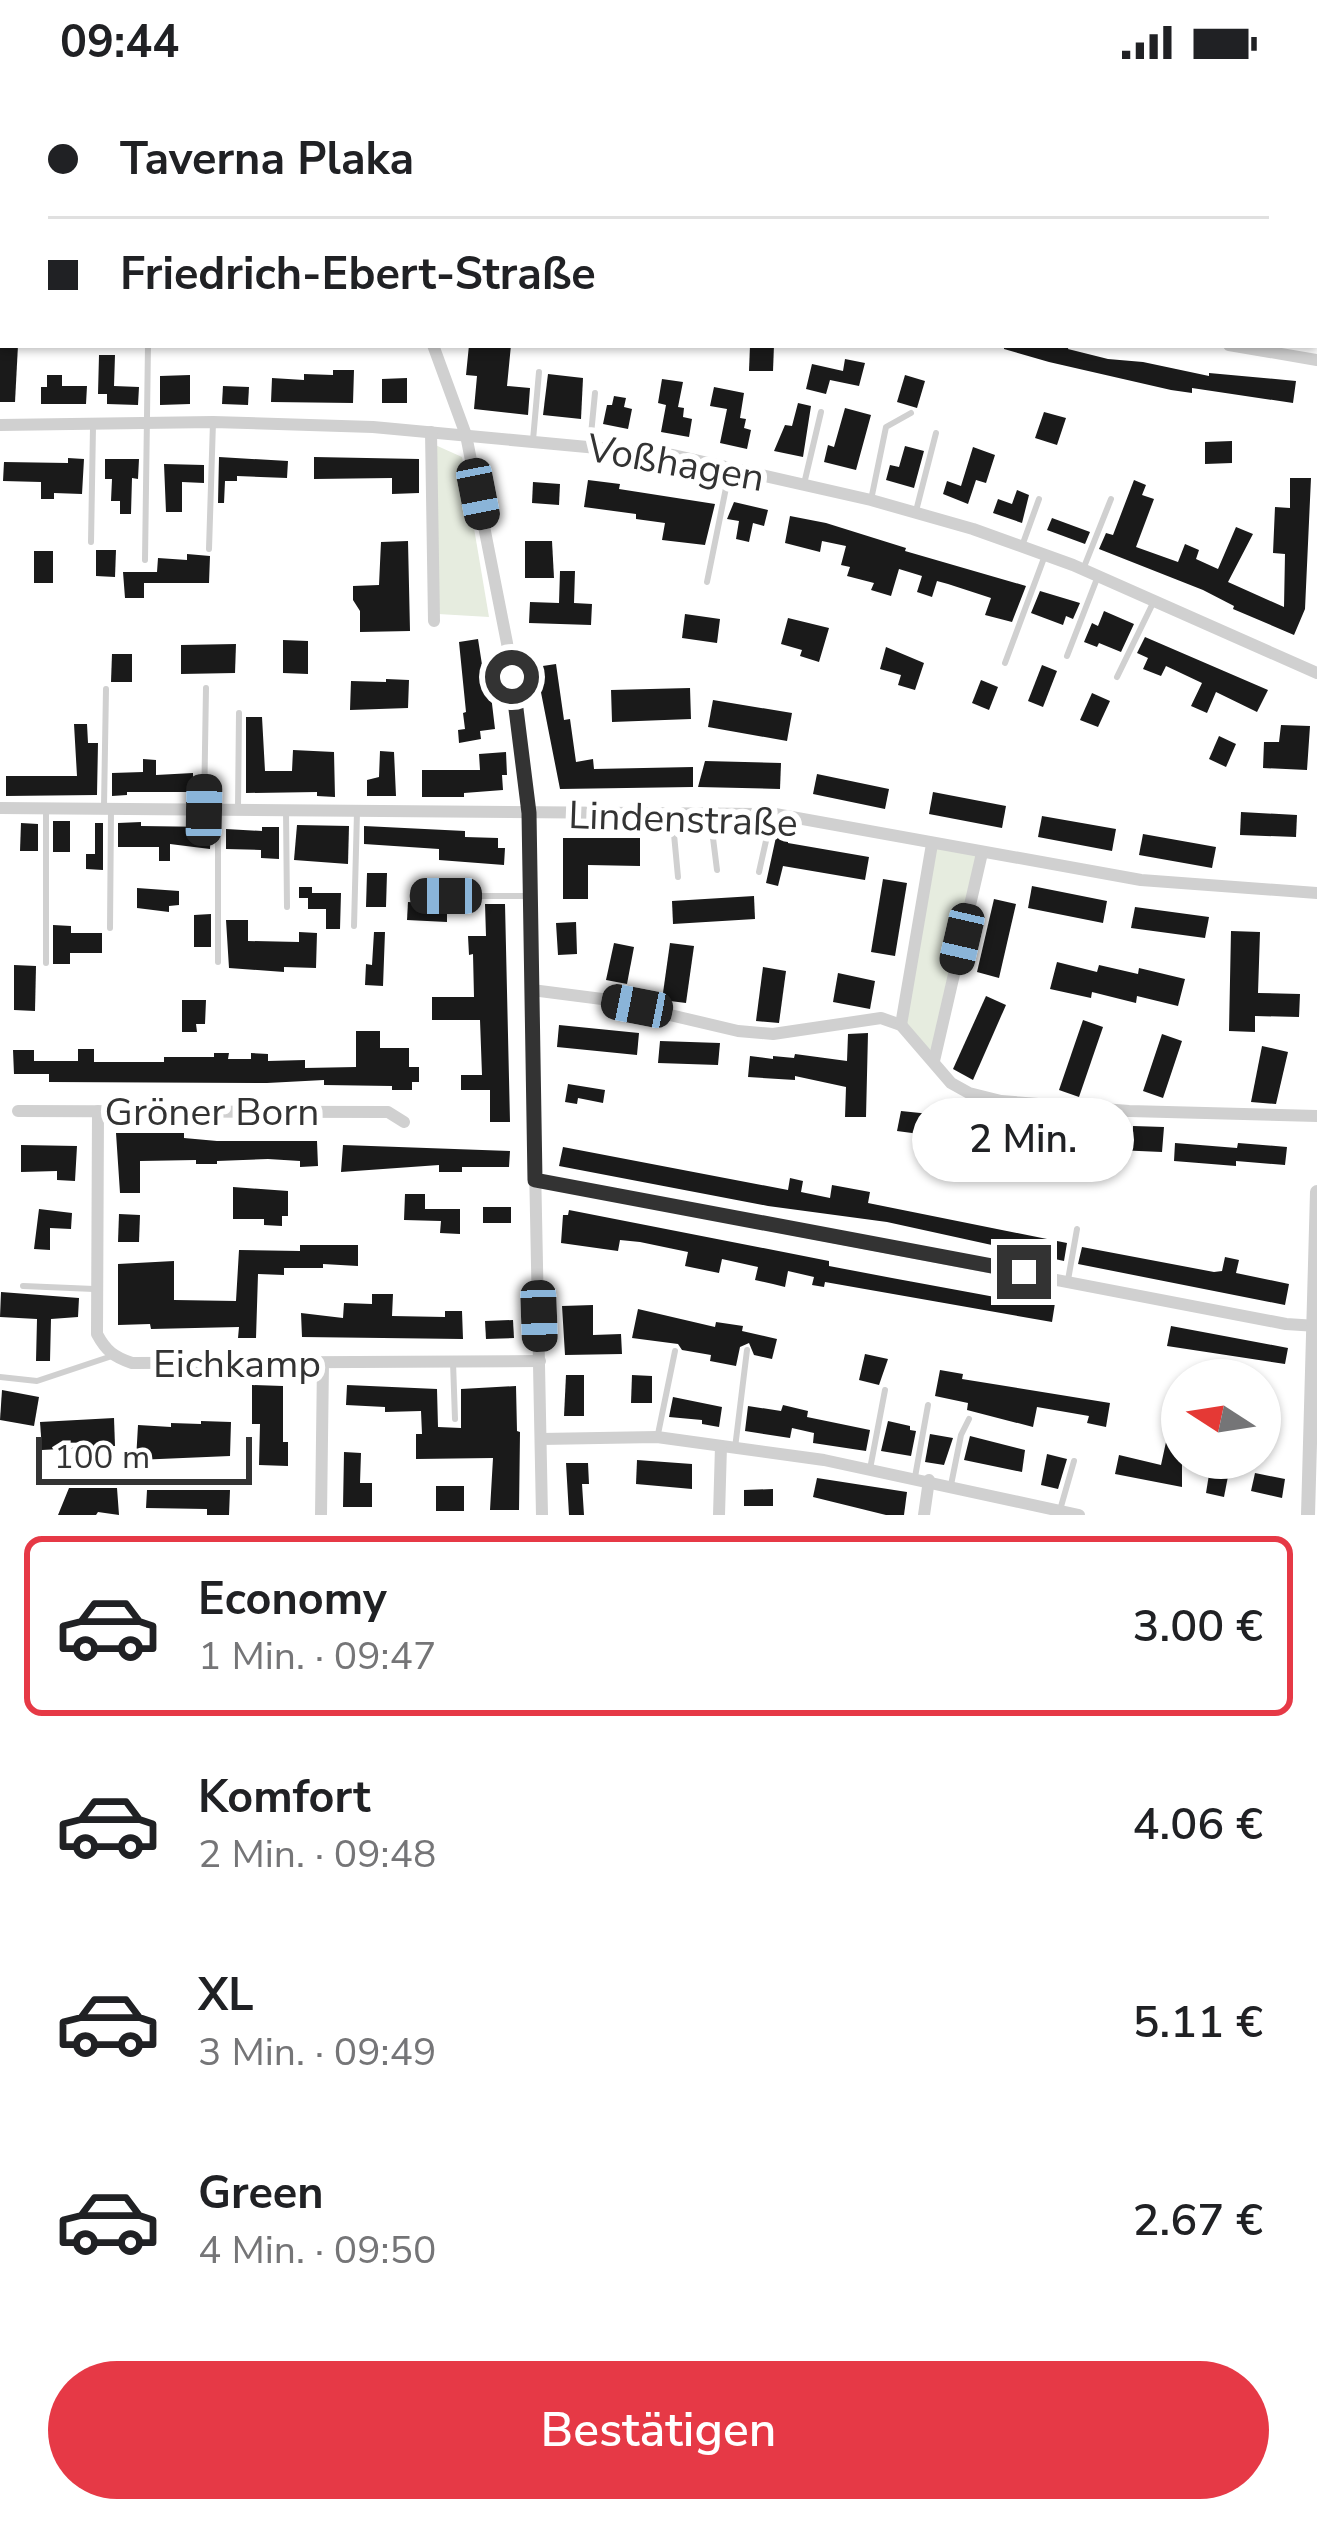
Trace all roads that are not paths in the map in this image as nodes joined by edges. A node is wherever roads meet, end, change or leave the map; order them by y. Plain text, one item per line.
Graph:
1 (148, 348) edge
2 (434, 348) edge
3 (1255, 348) edge
4 (1317, 361) edge
5 (539, 372) dead end
6 (595, 393) dead end
7 (821, 412) dead end
8 (911, 413) dead end
9 (147, 422) junction
10 (213, 422) junction
11 (93, 423) junction
12 (0, 425) edge
13 (430, 432) junction
14 (936, 433) dead end
15 (466, 435) junction
16 (533, 440) junction
17 (590, 445) junction
18 (730, 468) junction
19 (804, 484) junction
20 (1039, 499) dead end
21 (871, 500) junction
22 (1111, 500) dead end
23 (915, 512) junction
24 (91, 542) dead end
25 (1022, 546) junction
26 (209, 549) dead end
27 (1045, 555) junction
28 (145, 560) dead end
29 (1083, 570) junction
30 (1098, 577) junction
31 (707, 582) dead end
32 (1154, 602) junction
33 (434, 621) dead end
34 (1067, 656) dead end
35 (1005, 663) dead end
36 (1317, 673) edge
37 (1117, 677) dead end
38 (206, 688) dead end
39 (106, 689) dead end
40 (239, 713) dead end
41 (0, 808) edge
42 (46, 809) junction
43 (108, 809) junction
44 (211, 810) junction
45 (238, 811) junction
46 (286, 811) junction
47 (357, 812) junction
48 (529, 813) junction
49 (672, 813) junction
50 (710, 814) junction
51 (772, 814) junction
52 (932, 844) junction
53 (982, 853) junction
54 (717, 870) dead end
55 (759, 872) dead end
56 (678, 877) dead end
57 (1317, 893) edge
58 (412, 896) dead end
59 (530, 896) junction
60 (287, 907) dead end
61 (354, 926) dead end
62 (110, 928) dead end
63 (218, 962) dead end
64 (46, 963) dead end
65 (532, 990) junction
66 (901, 1025) junction
67 (934, 1061) junction
68 (18, 1111) dead end
69 (98, 1111) junction
70 (1317, 1116) edge
71 (404, 1122) dead end
72 (535, 1180) junction
73 (1317, 1192) edge
74 (1077, 1229) dead end
75 (1068, 1280) junction
76 (23, 1286) dead end
77 (97, 1289) junction
78 (1315, 1326) edge
79 (748, 1350) dead end
80 (675, 1351) dead end
81 (113, 1355) junction
82 (540, 1361) junction
83 (453, 1362) junction
84 (323, 1363) junction
85 (0, 1377) edge
86 (885, 1390) dead end
87 (928, 1405) dead end
88 (454, 1418) dead end
89 (969, 1419) dead end
90 (542, 1438) junction
91 (658, 1438) junction
92 (728, 1447) junction
93 (1074, 1461) dead end
94 (871, 1468) junction
95 (922, 1478) junction
96 (951, 1485) junction
97 (1060, 1510) junction
98 (321, 1515) edge
99 (542, 1515) edge
100 (719, 1515) edge
101 (924, 1515) edge
102 (1079, 1515) edge
103 (1308, 1515) edge

1 - 9 lane
2 - 15 street
3 - 4 street
5 - 16 lane
6 - 17 lane
7 - 19 lane
8 - 21 lane
9 - 10 street, Voßhagen
9 - 11 street, Voßhagen
9 - 28 lane
10 - 13 street, Voßhagen
10 - 26 lane
11 - 12 street, Voßhagen
11 - 24 lane
13 - 15 street, Voßhagen
13 - 33 street
14 - 23 lane
15 - 16 street, Voßhagen
15 - 48 street
16 - 17 street, Voßhagen
17 - 18 street, Voßhagen
18 - 19 street, Voßhagen
18 - 31 lane
19 - 21 street, Voßhagen
20 - 25 lane
21 - 23 street, Voßhagen
22 - 29 lane
23 - 25 street, Voßhagen
25 - 27 street, Voßhagen
27 - 29 street, Voßhagen
27 - 35 lane
29 - 30 street, Voßhagen
30 - 32 street, Voßhagen
30 - 34 lane
32 - 36 street, Voßhagen
32 - 37 lane
38 - 44 lane
39 - 43 lane
40 - 45 lane
41 - 42 street, Lindenstraße
42 - 43 street, Lindenstraße
42 - 64 lane
43 - 44 street, Lindenstraße
43 - 62 lane
44 - 45 street, Lindenstraße
44 - 63 lane
45 - 46 street, Lindenstraße
46 - 47 street, Lindenstraße
46 - 60 lane
47 - 48 street, Lindenstraße
47 - 61 lane
48 - 49 street, Lindenstraße
48 - 59 street
49 - 50 street, Lindenstraße
49 - 56 lane
50 - 51 street, Lindenstraße
50 - 54 lane
51 - 52 street, Lindenstraße
51 - 55 lane
52 - 53 street, Lindenstraße
52 - 66 street
53 - 57 street, Lindenstraße
53 - 67 street
58 - 59 lane
59 - 65 street
65 - 66 street
65 - 72 street
66 - 67 street
67 - 70 street
68 - 69 street, Gröner Born
69 - 71 street, Gröner Born
69 - 77 street, Eichkamp
72 - 75 street
72 - 82 street
73 - 78 street
74 - 75 lane
75 - 78 street
76 - 77 lane
77 - 81 street, Eichkamp
78 - 103 street
79 - 92 lane
80 - 91 lane
81 - 84 street, Eichkamp
81 - 85 lane
82 - 83 street, Eichkamp
82 - 90 street
83 - 84 street, Eichkamp
83 - 88 lane
84 - 98 street
86 - 94 lane
87 - 95 lane
89 - 96 lane
90 - 91 street
90 - 99 street
91 - 92 street
92 - 94 street
92 - 100 street
93 - 97 lane
94 - 95 street
95 - 96 street
95 - 101 street
96 - 97 street
97 - 102 street

